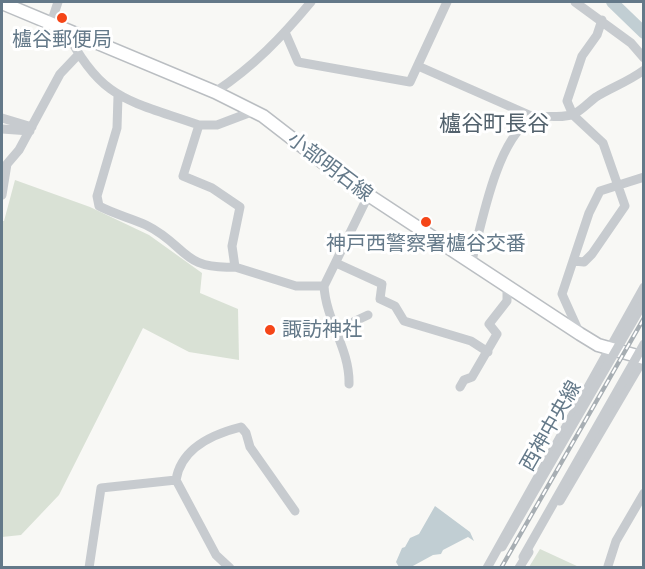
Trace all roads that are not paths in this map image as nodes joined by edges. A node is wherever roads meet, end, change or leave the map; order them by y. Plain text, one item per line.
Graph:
1 (58, 2) edge
2 (310, 2) edge
3 (447, 2) edge
4 (575, 2) edge
5 (2, 3) edge
6 (602, 20) junction
7 (51, 23) junction
8 (65, 29) junction
9 (285, 32) junction
10 (78, 55) junction
11 (644, 58) edge
12 (418, 66) junction
13 (644, 70) edge
14 (215, 92) junction
15 (118, 96) junction
16 (254, 111) junction
17 (573, 115) junction
18 (2, 118) edge
19 (536, 118) junction
20 (199, 125) junction
21 (2, 129) edge
22 (31, 129) junction
23 (644, 177) edge
24 (618, 185) junction
25 (2, 195) edge
26 (368, 196) junction
27 (574, 261) junction
28 (336, 263) junction
29 (471, 264) junction
30 (236, 267) junction
31 (324, 286) junction
32 (644, 287) edge
33 (507, 288) junction
34 (639, 303) edge
35 (368, 315) dead end
36 (336, 330) junction
37 (580, 334) junction
38 (644, 344) edge
39 (610, 347) junction
40 (488, 352) junction
41 (643, 358) edge
42 (349, 384) dead end
43 (460, 387) dead end
44 (176, 480) junction
45 (644, 493) edge
46 (295, 511) dead end
47 (608, 566) edge
48 (88, 567) edge
49 (230, 567) edge
50 (488, 567) edge
51 (518, 567) edge

1 - 7 street
2 - 9 street
3 - 12 street
4 - 6 street
5 - 7 main road, 小部明石線
6 - 11 street
6 - 17 street
7 - 8 main road, 小部明石線
8 - 10 street
8 - 14 main road, 小部明石線
9 - 12 street
9 - 14 street
10 - 15 street
10 - 22 street
12 - 19 street
13 - 17 street
14 - 16 main road, 小部明石線
15 - 20 street
15 - 30 street
16 - 20 street
16 - 26 main road, 小部明石線
17 - 19 street
17 - 24 street
18 - 22 street
19 - 29 street
20 - 30 street
21 - 22 street
22 - 25 street
23 - 24 street
24 - 27 street
24 - 27 street
26 - 28 street
26 - 29 main road, 小部明石線
27 - 37 street
28 - 31 street
28 - 40 street
29 - 33 main road, 小部明石線
30 - 31 street
31 - 36 street
32 - 34 street
33 - 37 main road, 小部明石線
33 - 40 street
34 - 39 street
34 - 50 street, 西神中央線, bridge
35 - 36 street
36 - 42 street
37 - 39 main road, 小部明石線
38 - 51 street, 西神中央線, bridge
39 - 41 main road, 小部明石線
39 - 50 street
40 - 43 street
41 - 51 street
44 - 46 street
44 - 48 street
44 - 49 street
45 - 47 street

